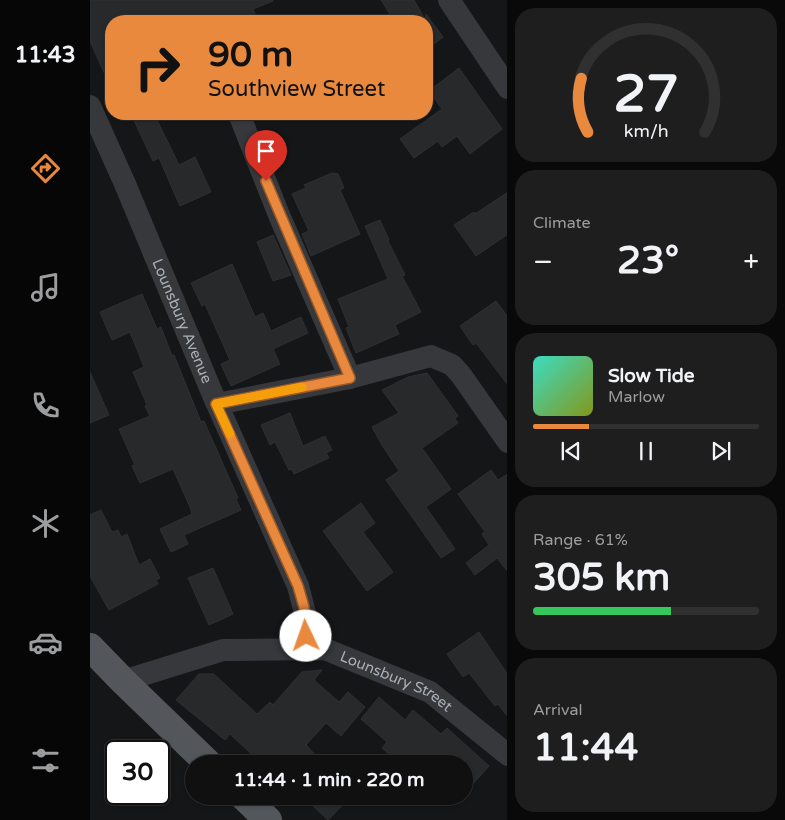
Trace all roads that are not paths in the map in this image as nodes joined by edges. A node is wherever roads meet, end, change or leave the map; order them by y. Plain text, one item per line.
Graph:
1 (449, 0) edge
2 (507, 87) edge
3 (90, 106) edge
4 (241, 120) edge
5 (350, 378) junction
6 (216, 404) junction
7 (507, 441) edge
8 (90, 647) edge
9 (304, 650) junction
10 (123, 681) junction
11 (507, 754) edge
12 (200, 755) edge
13 (252, 805) edge
14 (268, 820) edge

1 - 2 street
3 - 6 street, Lounsbury Avenue
4 - 5 street
5 - 6 street
5 - 7 street
6 - 9 street, Lounsbury Avenue
8 - 10 main road
9 - 10 street, Lounsbury Street
9 - 11 street, Lounsbury Street
10 - 12 main road
13 - 14 main road

